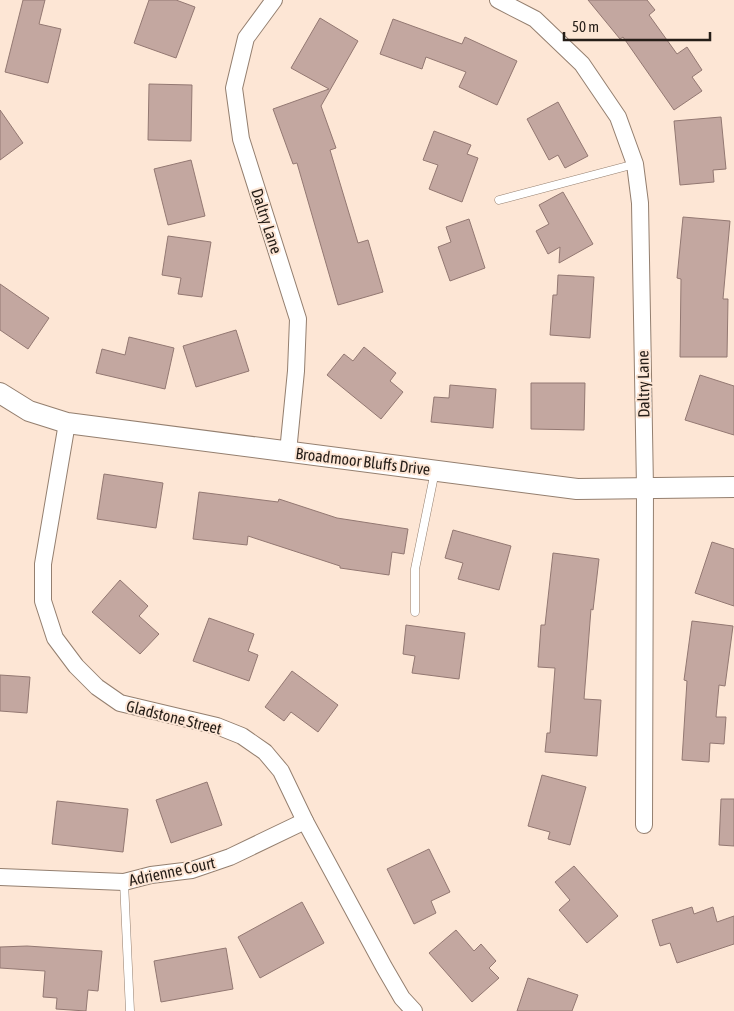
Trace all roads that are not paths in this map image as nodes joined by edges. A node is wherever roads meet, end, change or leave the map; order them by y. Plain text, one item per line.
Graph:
1 (274, 0) edge
2 (498, 0) edge
3 (635, 164) junction
4 (499, 200) dead end
5 (0, 393) edge
6 (67, 422) junction
7 (288, 452) junction
8 (435, 471) junction
9 (734, 487) edge
10 (645, 488) junction
11 (415, 612) dead end
12 (306, 821) junction
13 (644, 825) dead end
14 (0, 877) edge
15 (124, 882) junction
16 (130, 1011) edge
17 (414, 1011) edge

1 - 7 street, Daltry Lane
2 - 3 street, Daltry Lane
3 - 4 lane
3 - 10 street, Daltry Lane
5 - 6 street, Broadmoor Bluffs Drive
6 - 7 street, Broadmoor Bluffs Drive
6 - 12 street, Gladstone Street
7 - 8 street, Broadmoor Bluffs Drive
8 - 10 street, Broadmoor Bluffs Drive
8 - 11 lane
9 - 10 street, Broadmoor Bluffs Drive
10 - 13 street, Daltry Lane
12 - 15 street, Adrienne Court
12 - 17 street, Gladstone Street
14 - 15 street, Adrienne Court
15 - 16 lane

